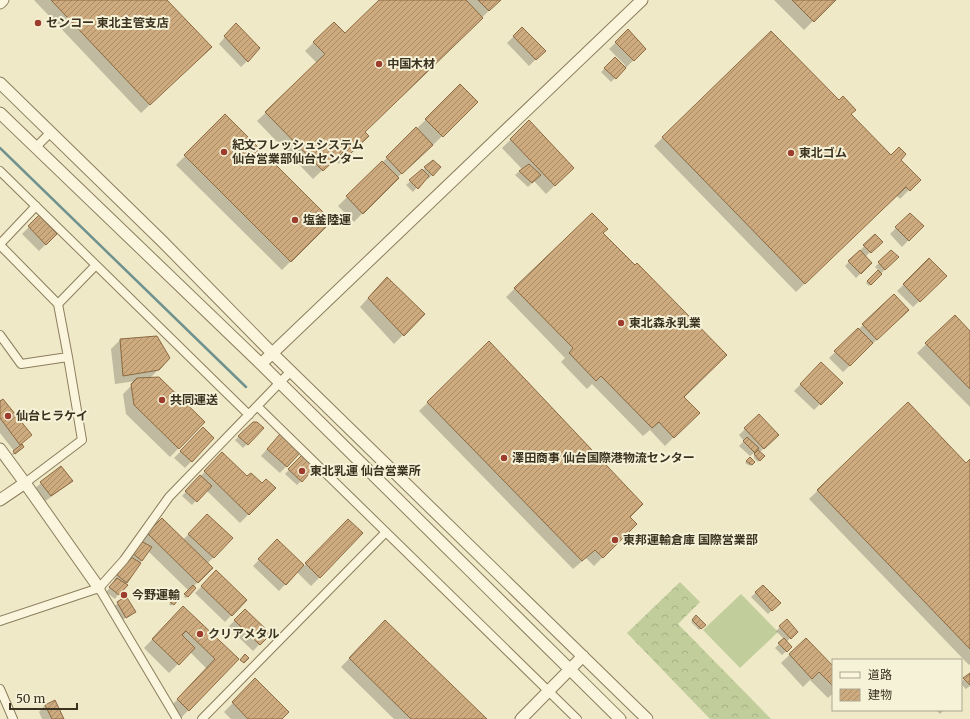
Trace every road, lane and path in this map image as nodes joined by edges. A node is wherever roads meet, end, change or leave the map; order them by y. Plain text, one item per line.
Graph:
1 (3, 0) edge
2 (642, 0) edge
3 (0, 3) edge
4 (0, 82) edge
5 (0, 113) edge
6 (51, 132) junction
7 (35, 148) junction
8 (0, 171) edge
9 (36, 206) junction
10 (0, 244) edge
11 (96, 265) junction
12 (58, 304) junction
13 (0, 335) edge
14 (272, 353) junction
15 (68, 357) junction
16 (261, 364) junction
17 (291, 371) junction
18 (279, 383) junction
19 (257, 406) junction
20 (249, 415) junction
21 (0, 449) edge
22 (25, 483) junction
23 (0, 500) edge
24 (386, 532) junction
25 (99, 588) junction
26 (0, 621) edge
27 (583, 656) junction
28 (569, 670) junction
29 (0, 689) edge
30 (548, 691) junction
31 (13, 719) edge
32 (177, 719) edge
33 (202, 719) edge
34 (521, 719) edge
35 (577, 719) edge
36 (620, 719) edge
37 (647, 719) edge

1 - 3 street
2 - 14 street
4 - 6 street
5 - 7 street
6 - 7 street
6 - 14 street
7 - 16 street
8 - 9 street
9 - 10 street
9 - 11 street
10 - 12 street
11 - 12 street
11 - 20 street
12 - 15 street
13 - 15 street
14 - 16 street
14 - 17 street
15 - 22 street
16 - 18 street
17 - 18 street
17 - 27 street
18 - 19 street
18 - 28 street
19 - 20 street
19 - 24 street
20 - 25 street
21 - 22 street
22 - 23 street
22 - 25 street
24 - 30 street
24 - 33 street
25 - 26 street
25 - 32 street
27 - 28 street
27 - 37 street
28 - 30 street
28 - 36 street
29 - 31 street
30 - 34 street
30 - 35 street

